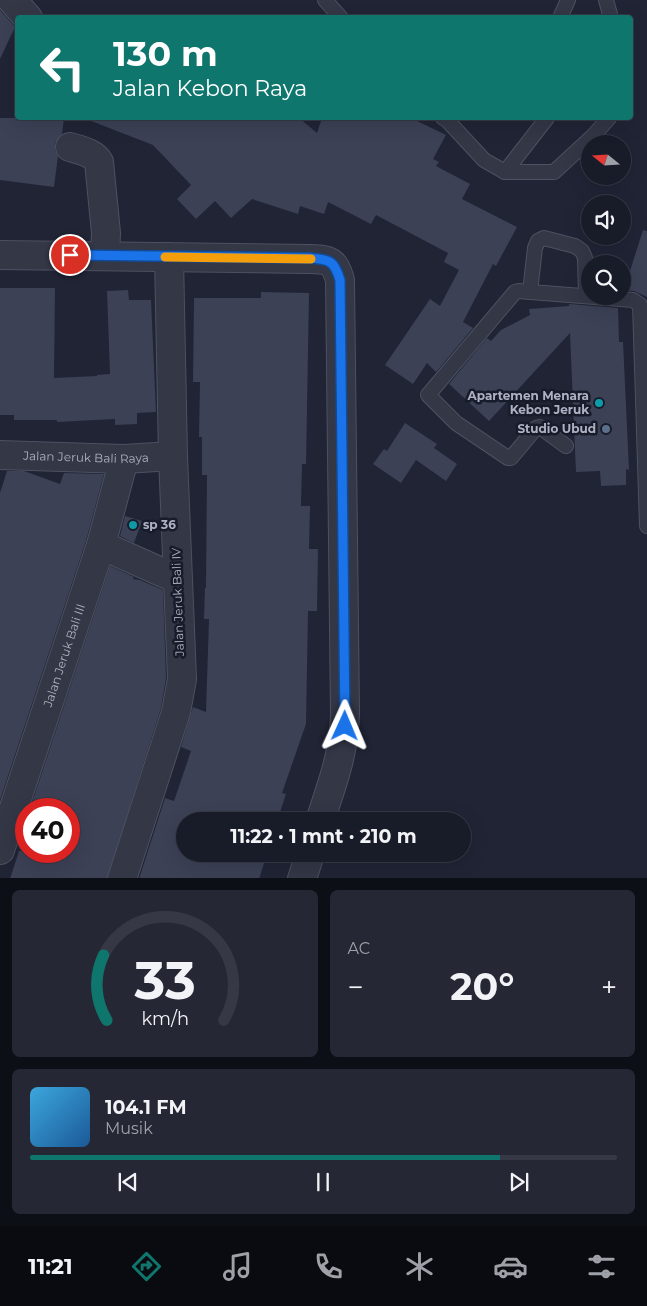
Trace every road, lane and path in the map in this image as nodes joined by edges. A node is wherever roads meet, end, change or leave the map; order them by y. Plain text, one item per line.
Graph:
1 (12, 0) edge
2 (325, 0) edge
3 (568, 0) edge
4 (606, 0) edge
5 (25, 15) edge
6 (338, 15) edge
7 (561, 15) edge
8 (610, 15) edge
9 (448, 120) edge
10 (545, 120) edge
11 (607, 120) edge
12 (70, 147) dead end
13 (505, 172) junction
14 (0, 255) edge
15 (584, 255) edge
16 (105, 256) junction
17 (169, 257) junction
18 (530, 292) junction
19 (581, 296) edge
20 (631, 300) edge
21 (644, 350) edge
22 (566, 446) dead end
23 (0, 455) edge
24 (173, 456) junction
25 (124, 459) junction
26 (647, 526) edge
27 (101, 545) junction
28 (177, 579) junction
29 (323, 812) edge
30 (0, 850) edge
31 (307, 862) edge
32 (122, 878) edge
33 (302, 878) edge

1 - 5 street
2 - 6 lane
3 - 7 lane
4 - 8 lane
9 - 13 lane
10 - 13 lane
11 - 13 lane
12 - 16 street
14 - 16 street
15 - 18 lane
16 - 17 street
17 - 24 street, Jalan Jeruk Bali IV
17 - 29 street
18 - 19 lane
18 - 22 lane
20 - 21 lane
21 - 26 lane
23 - 25 street, Jalan Jeruk Bali Raya
24 - 25 street, Jalan Jeruk Bali Raya
24 - 28 street, Jalan Jeruk Bali IV
25 - 27 street, Jalan Jeruk Bali III
27 - 28 street
27 - 30 street, Jalan Jeruk Bali III
28 - 32 street, Jalan Jeruk Bali IV
31 - 33 street

